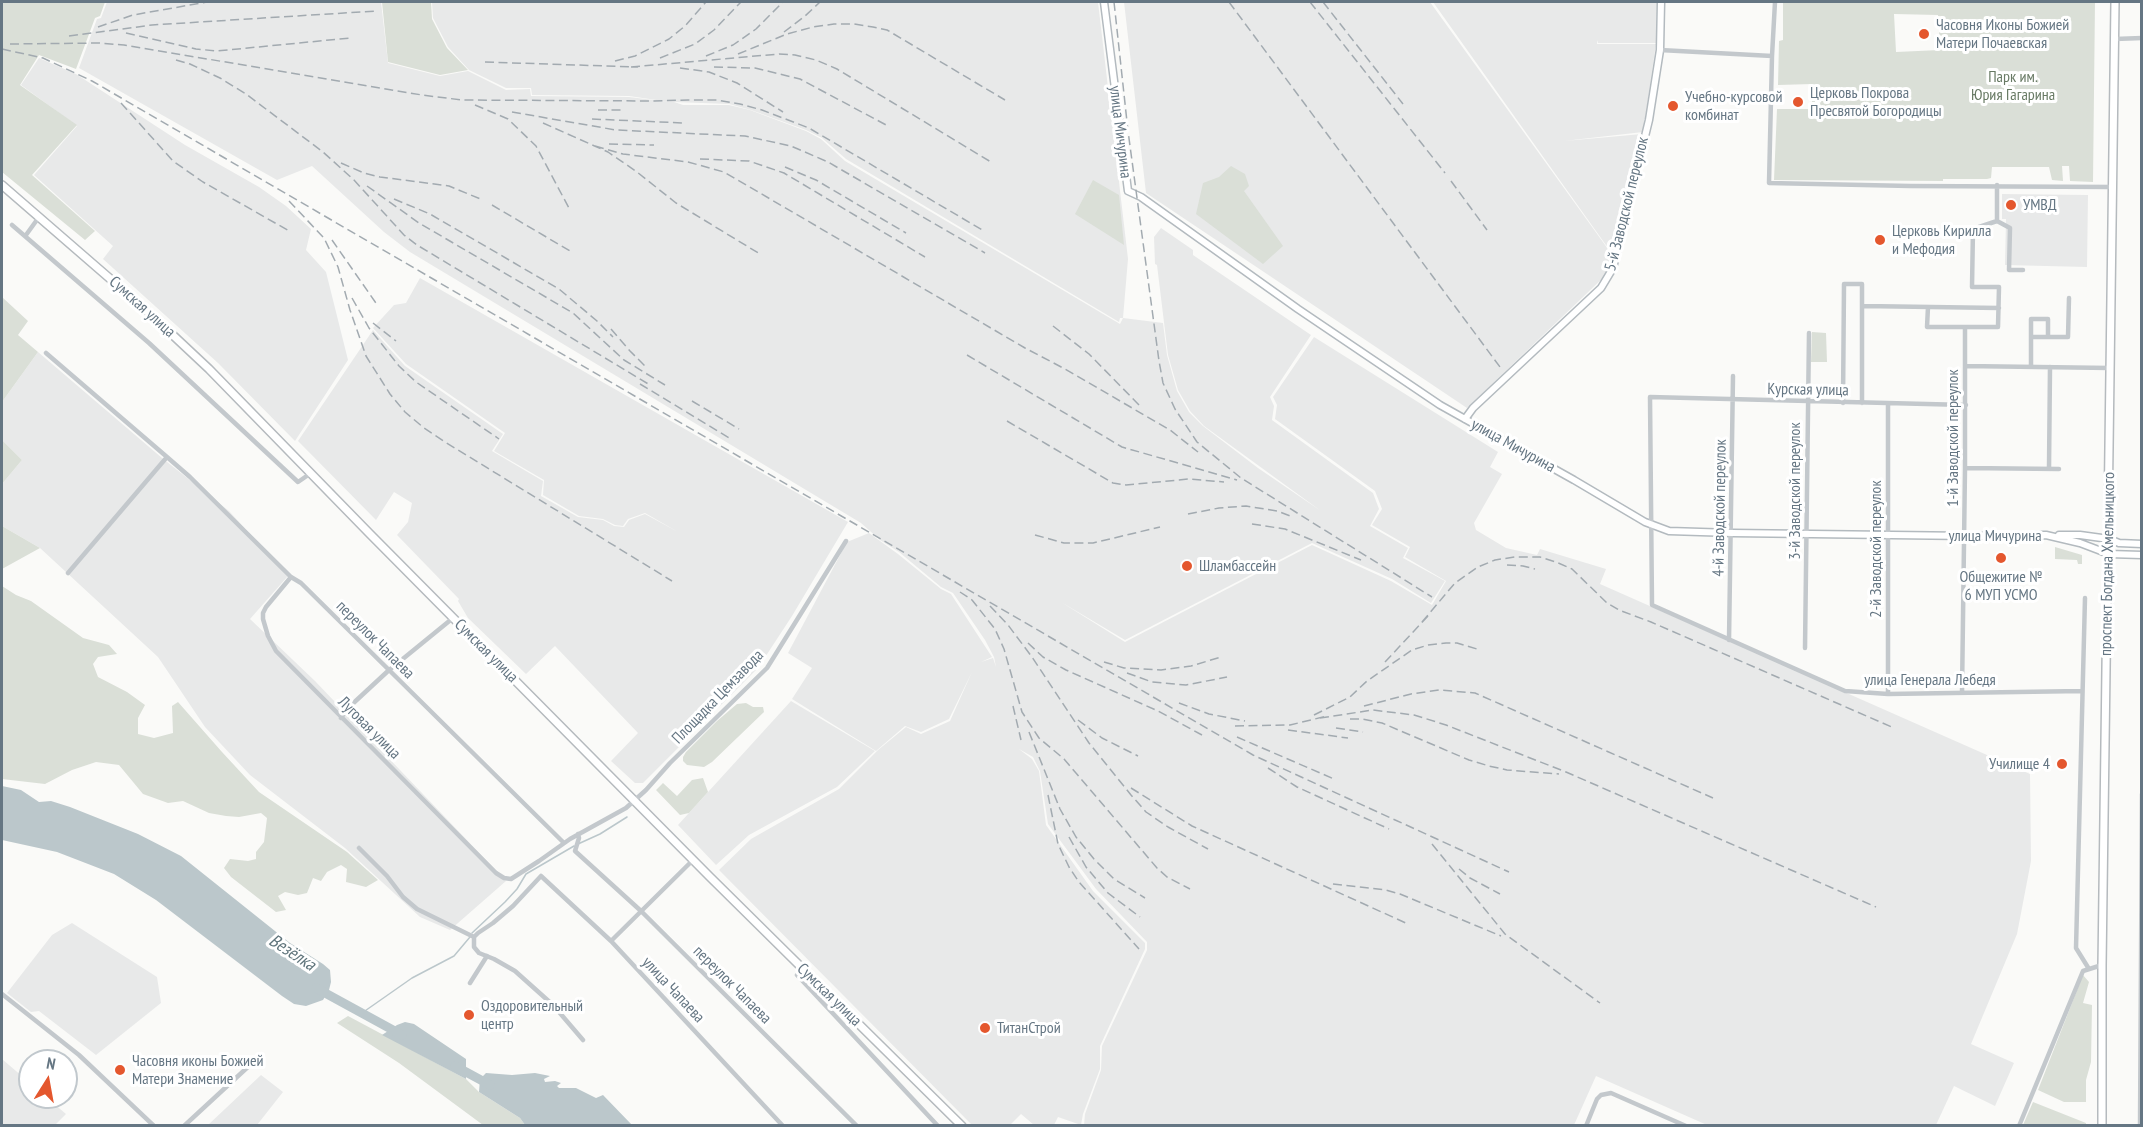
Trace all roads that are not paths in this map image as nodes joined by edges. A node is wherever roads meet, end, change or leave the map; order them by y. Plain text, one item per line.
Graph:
1 (1104, 2) edge
2 (1661, 2) edge
3 (1775, 2) edge
4 (2115, 2) edge
5 (2142, 38) edge
6 (2115, 39) junction
7 (1660, 50) junction
8 (1772, 56) junction
9 (2, 185) edge
10 (1997, 185) junction
11 (2113, 187) junction
12 (39, 218) junction
13 (1997, 221) junction
14 (12, 225) dead end
15 (26, 235) junction
16 (2023, 270) dead end
17 (2068, 298) dead end
18 (1863, 306) junction
19 (1928, 307) junction
20 (1999, 308) junction
21 (1965, 327) junction
22 (1809, 333) dead end
23 (2031, 336) junction
24 (2048, 337) junction
25 (46, 353) dead end
26 (1965, 366) junction
27 (2031, 367) junction
28 (2050, 368) junction
29 (2110, 368) junction
30 (1733, 376) dead end
31 (1734, 400) junction
32 (1808, 402) junction
33 (1843, 403) junction
34 (1862, 403) junction
35 (1888, 404) junction
36 (1966, 405) junction
37 (1466, 419) junction
38 (167, 457) junction
39 (1965, 468) junction
40 (2049, 468) junction
41 (2060, 469) dead end
42 (311, 473) junction
43 (1652, 526) junction
44 (1732, 533) junction
45 (1807, 533) junction
46 (1887, 535) junction
47 (2046, 535) junction
48 (1965, 536) junction
49 (2109, 539) junction
50 (846, 541) dead end
51 (2142, 544) edge
52 (2109, 554) junction
53 (2142, 555) edge
54 (68, 573) dead end
55 (291, 576) junction
56 (2085, 598) dead end
57 (453, 618) junction
58 (1730, 640) junction
59 (1805, 648) dead end
60 (388, 671) junction
61 (2082, 691) junction
62 (1962, 693) junction
63 (1888, 694) junction
64 (342, 718) junction
65 (2142, 794) edge
66 (634, 801) junction
67 (578, 834) junction
68 (564, 843) junction
69 (359, 848) dead end
70 (693, 860) junction
71 (540, 861) junction
72 (2141, 862) edge
73 (541, 876) junction
74 (511, 879) joint
75 (641, 911) junction
76 (474, 937) junction
77 (611, 941) junction
78 (487, 956) junction
79 (2102, 965) junction
80 (803, 969) junction
81 (2089, 969) junction
82 (470, 983) dead end
83 (2, 994) edge
84 (583, 1040) dead end
85 (250, 1065) dead end
86 (900, 1067) junction
87 (891, 1076) junction
88 (2141, 1100) edge
89 (154, 1125) edge
90 (184, 1125) edge
91 (783, 1125) edge
92 (857, 1125) edge
93 (938, 1125) edge
94 (962, 1125) edge
95 (1586, 1125) edge
96 (1686, 1125) edge
97 (2019, 1125) edge
98 (2102, 1125) edge
99 (2140, 1125) edge

1 - 37 street, улица Мичурина
2 - 7 street, 5-й Заводской переулок
3 - 8 street
4 - 6 main road, проспект Богдана Хмельницкого
5 - 6 street
6 - 11 main road, проспект Богдана Хмельницкого
7 - 8 street
7 - 37 street, 5-й Заводской переулок
8 - 10 street
9 - 12 main road, Сумская улица
10 - 11 street
10 - 13 street
11 - 29 main road, проспект Богдана Хмельницкого
12 - 15 street
12 - 42 main road, Сумская улица
13 - 16 street
13 - 20 street
14 - 15 street
15 - 42 street
17 - 24 street
18 - 19 street
18 - 33 street
18 - 34 street
19 - 20 street
19 - 21 street
20 - 21 street
21 - 26 street, 1-й Заводской переулок
22 - 32 street, 3-й Заводской переулок
23 - 24 street
23 - 24 street
23 - 27 street
25 - 38 street, переулок Чапаева
26 - 27 street
26 - 36 street, 1-й Заводской переулок
27 - 28 street
28 - 29 street
28 - 40 street
29 - 49 main road, проспект Богдана Хмельницкого
30 - 31 street, 4-й Заводской переулок
31 - 32 street, Курская улица
31 - 43 street, Курская улица
31 - 44 street, 4-й Заводской переулок
32 - 33 street, Курская улица
32 - 45 street, 3-й Заводской переулок
33 - 34 street, Курская улица
34 - 35 street, Курская улица
35 - 36 street, Курская улица
35 - 46 street, 2-й Заводской переулок
36 - 39 street, 1-й Заводской переулок
37 - 43 street, улица Мичурина
38 - 54 street
38 - 55 street, переулок Чапаева
39 - 40 street
39 - 48 street, 1-й Заводской переулок
40 - 41 street
42 - 57 main road, Сумская улица
43 - 44 street, улица Мичурина
43 - 58 street, улица Генерала Лебедя
44 - 45 street, улица Мичурина
44 - 58 street, 4-й Заводской переулок
45 - 46 street, улица Мичурина
45 - 59 street, 3-й Заводской переулок
46 - 48 street, улица Мичурина
46 - 63 street, 2-й Заводской переулок
47 - 48 street, улица Мичурина
47 - 49 street
47 - 52 street, улица Мичурина
48 - 62 street, 1-й Заводской переулок
49 - 51 street
49 - 52 main road, проспект Богдана Хмельницкого
50 - 66 street, Площадка Цемзавода
52 - 53 street, улица Мичурина
52 - 79 main road, проспект Богдана Хмельницкого
55 - 60 street, переулок Чапаева
55 - 64 street, Луговая улица
56 - 61 street
57 - 60 street
57 - 66 main road, Сумская улица
58 - 63 street, улица Генерала Лебедя
60 - 64 street
60 - 68 street, переулок Чапаева
61 - 62 street, улица Генерала Лебедя
61 - 81 street
62 - 63 street, улица Генерала Лебедя
64 - 74 street, Луговая улица
65 - 72 street
66 - 67 street, Площадка Цемзавода
66 - 70 main road, Сумская улица
67 - 68 street, Площадка Цемзавода
67 - 75 street, переулок Чапаева
68 - 71 street, Площадка Цемзавода
69 - 76 street
70 - 75 street
70 - 80 main road, Сумская улица
71 - 73 street
71 - 74 street, Площадка Цемзавода
72 - 88 street
73 - 76 street
73 - 77 street, улица Чапаева
75 - 77 street
75 - 92 street, переулок Чапаева
76 - 78 street
77 - 91 street, улица Чапаева
78 - 82 street
78 - 84 street
79 - 81 street
79 - 98 main road, проспект Богдана Хмельницкого
80 - 86 main road, Сумская улица
80 - 87 street
81 - 97 street
83 - 89 street
85 - 90 street
86 - 87 street
86 - 94 main road, Сумская улица
87 - 93 street
88 - 99 street
95 - 96 street

